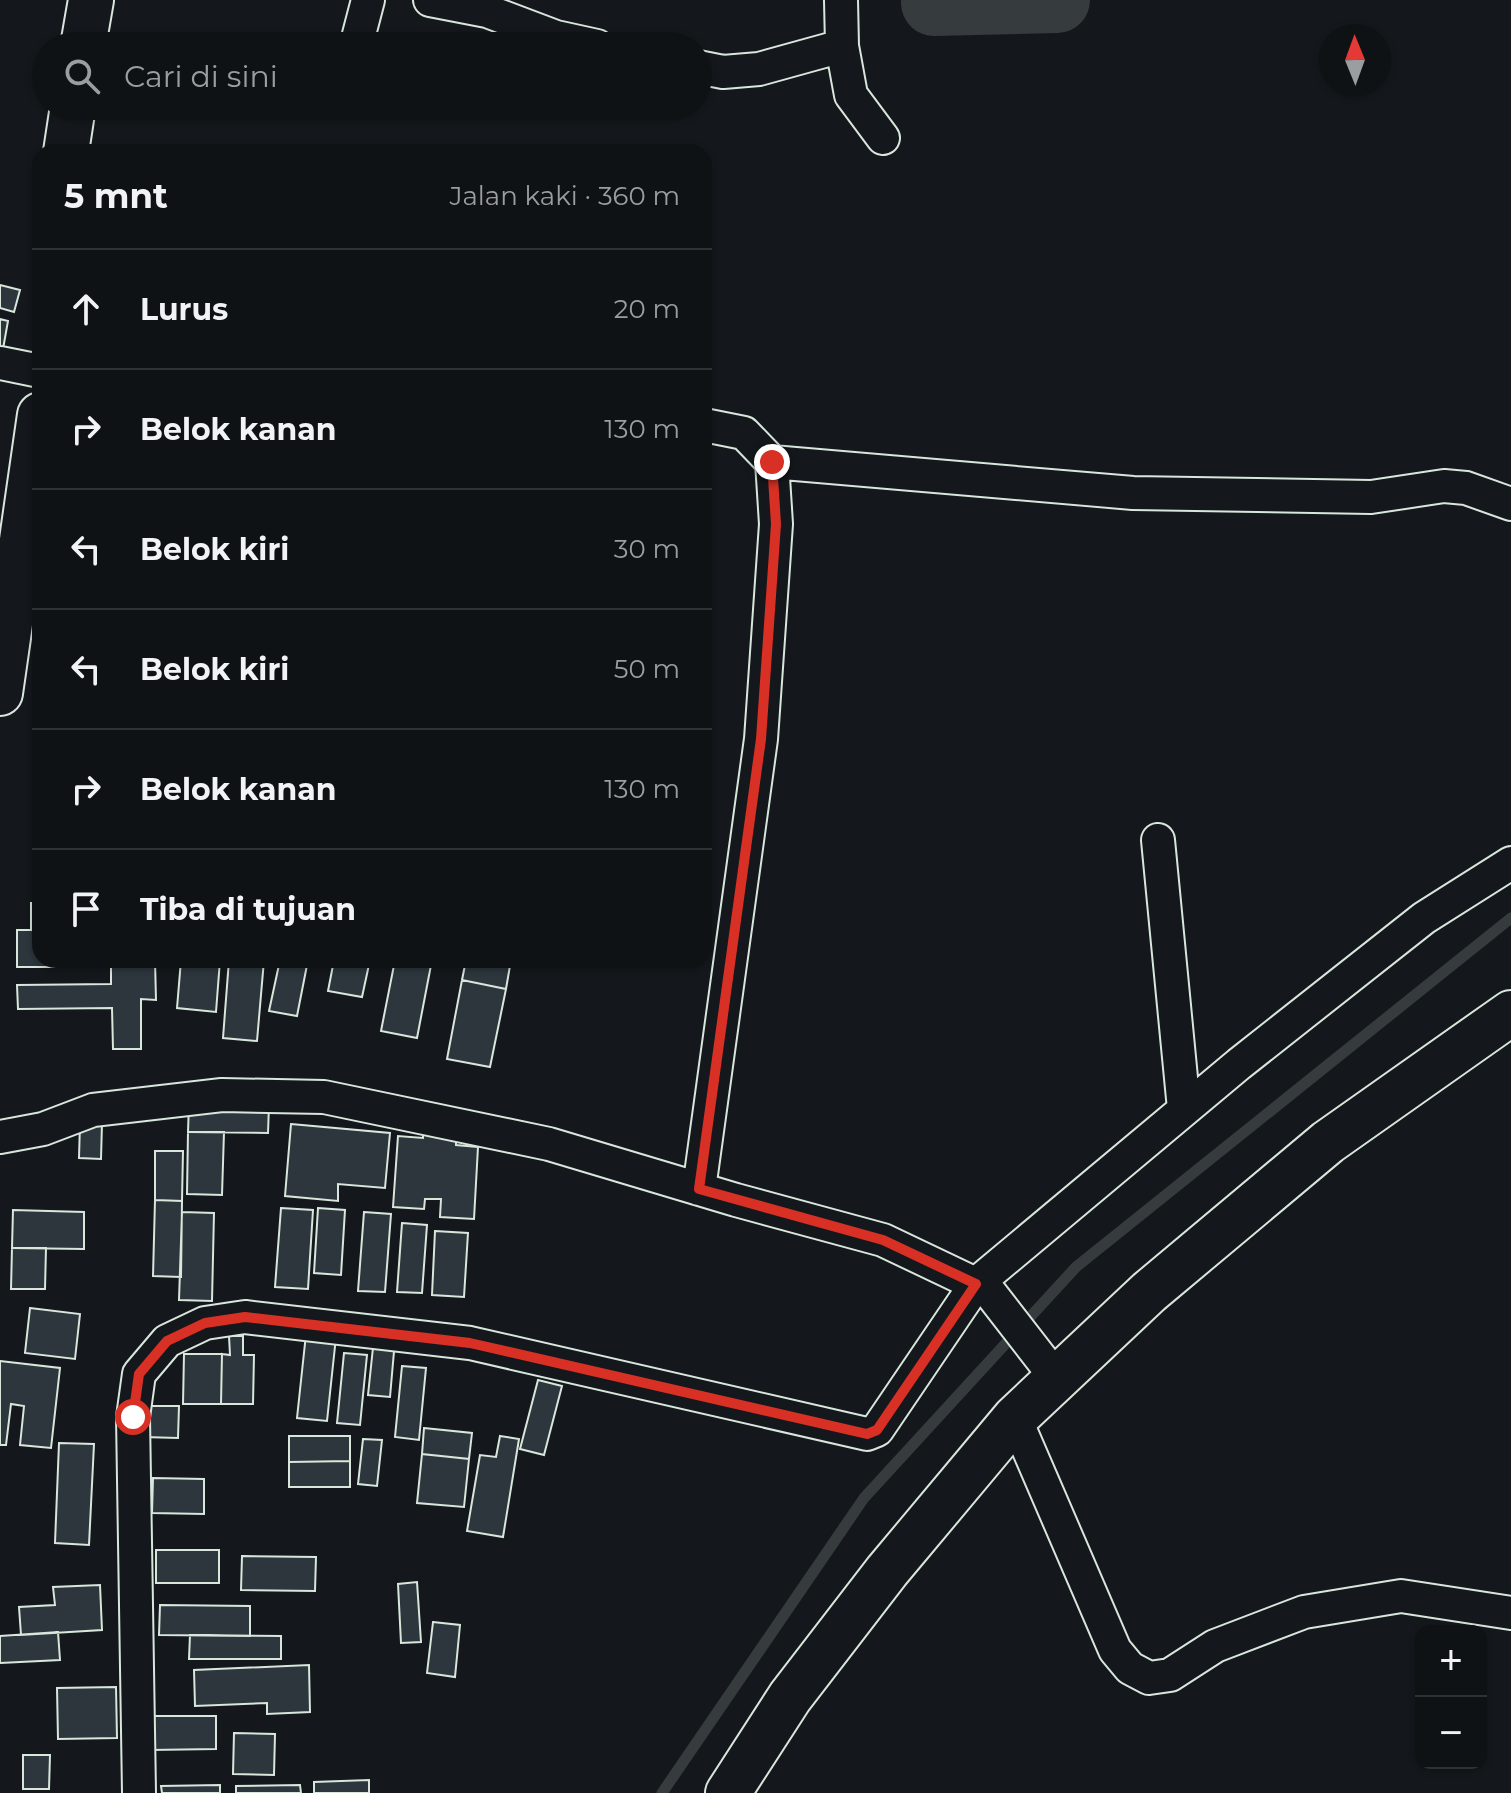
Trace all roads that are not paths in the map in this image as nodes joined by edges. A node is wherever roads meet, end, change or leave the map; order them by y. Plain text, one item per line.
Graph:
1 (91, 0) edge
2 (368, 0) edge
3 (430, 0) edge
4 (841, 0) edge
5 (85, 32) edge
6 (360, 32) edge
7 (543, 32) edge
8 (842, 46) junction
9 (712, 70) edge
10 (71, 120) edge
11 (883, 138) dead end
12 (67, 144) edge
13 (0, 363) edge
14 (32, 369) edge
15 (712, 427) edge
16 (772, 462) junction
17 (32, 471) edge
18 (1511, 504) edge
19 (0, 693) edge
20 (1158, 840) dead end
21 (1511, 863) edge
22 (1511, 1013) edge
23 (1184, 1109) junction
24 (0, 1137) edge
25 (699, 1189) junction
26 (982, 1287) junction
27 (1046, 1365) junction
28 (1015, 1418) junction
29 (1511, 1613) edge
30 (139, 1793) edge
31 (728, 1793) edge

1 - 5 street
2 - 6 street
3 - 7 street
4 - 8 street
8 - 9 street
8 - 11 street
10 - 12 street
13 - 14 street
15 - 16 street
16 - 18 street
16 - 25 street
17 - 19 street
20 - 23 street
21 - 23 street
22 - 27 street
23 - 26 street
24 - 25 street
25 - 26 street
26 - 27 street
26 - 30 street
27 - 28 street
28 - 29 street
28 - 31 street

